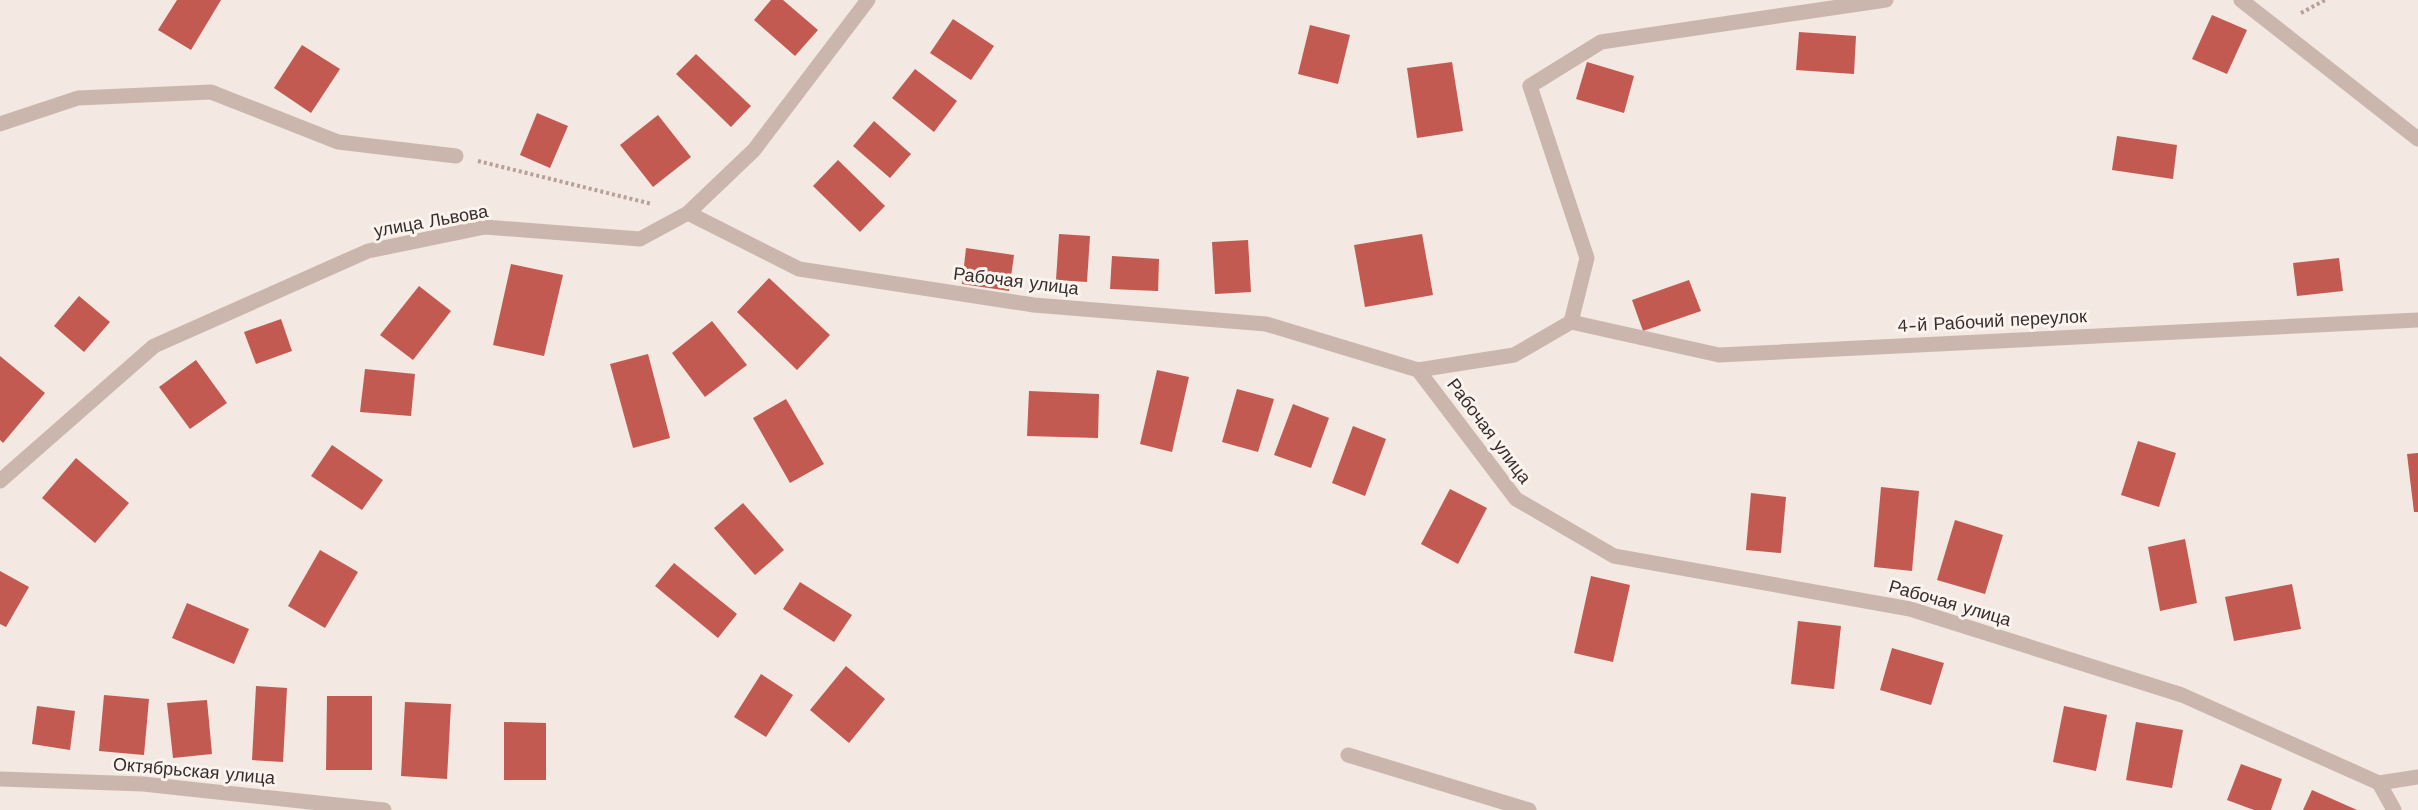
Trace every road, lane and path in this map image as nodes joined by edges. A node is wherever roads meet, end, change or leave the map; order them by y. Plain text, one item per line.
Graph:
1 (868, 0) edge
2 (1886, 0) edge
3 (2241, 0) edge
4 (0, 124) edge
5 (2418, 139) edge
6 (456, 156) joint
7 (688, 213) junction
8 (2418, 320) edge
9 (1571, 322) junction
10 (1418, 370) junction
11 (0, 481) edge
12 (1348, 755) dead end
13 (2418, 777) edge
14 (0, 779) edge
15 (2379, 783) junction
16 (377, 809) edge
17 (1529, 810) edge
18 (2394, 810) edge

1 - 7 street, улица Львова
2 - 9 street
3 - 5 street
4 - 6 street
6 - 7 path
7 - 10 street, Рабочая улица
7 - 11 street, улица Львова
8 - 9 street, 4-й Рабочий переулок
9 - 10 street
10 - 15 street, Рабочая улица
12 - 17 street
13 - 15 street
14 - 16 street, Октябрьская улица
15 - 18 street

